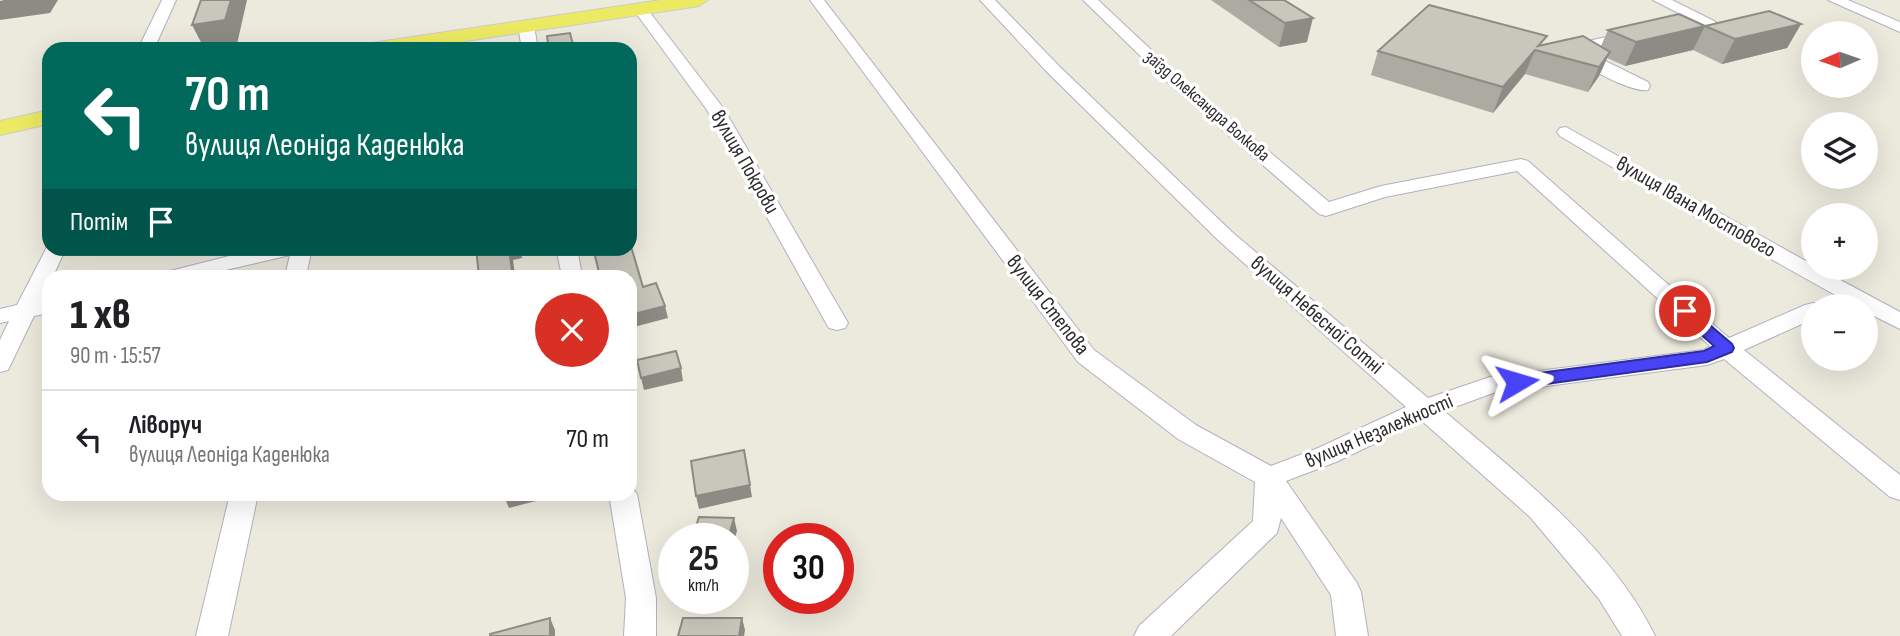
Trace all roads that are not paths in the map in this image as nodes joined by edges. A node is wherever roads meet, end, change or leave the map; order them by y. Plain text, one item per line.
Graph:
1 (169, 0) edge
2 (699, 0) edge
3 (817, 0) edge
4 (987, 0) edge
5 (1090, 0) edge
6 (1660, 0) edge
7 (1835, 0) edge
8 (640, 9) junction
9 (526, 26) junction
10 (1900, 27) edge
11 (149, 42) edge
12 (419, 42) edge
13 (529, 42) edge
14 (1642, 86) dead end
15 (42, 119) edge
16 (0, 128) edge
17 (1566, 132) dead end
18 (1521, 165) joint
19 (1326, 210) joint
20 (255, 256) edge
21 (199, 270) edge
22 (42, 277) edge
23 (1847, 294) edge
24 (42, 308) edge
25 (1878, 310) edge
26 (26, 311) junction
27 (1801, 315) edge
28 (0, 316) edge
29 (1900, 322) edge
30 (837, 323) dead end
31 (1726, 348) junction
32 (0, 363) edge
33 (1426, 408) junction
34 (1269, 477) junction
35 (1900, 490) edge
36 (242, 501) edge
37 (624, 501) edge
38 (212, 636) edge
39 (640, 636) edge
40 (1150, 636) edge
41 (1352, 636) edge
42 (1639, 636) edge

1 - 11 street
2 - 8 main road
3 - 34 street, вулиця Степова
4 - 33 street, вулиця Небесної Сотні
5 - 19 street, заїзд Олександра Волкова
6 - 14 street
7 - 10 street
8 - 9 main road
8 - 30 street, вулиця Покрови
9 - 12 main road
9 - 13 street
15 - 16 main road
17 - 23 street, вулиця Івана Мостового
18 - 19 street
18 - 31 street
20 - 21 street
22 - 26 street
24 - 26 street
25 - 29 street, вулиця Івана Мостового
26 - 28 street
26 - 32 street
27 - 31 street, вулиця Незалежності
31 - 33 street, вулиця Незалежності
31 - 35 street
33 - 34 street, вулиця Незалежності
33 - 42 street, вулиця Небесної Сотні
34 - 40 street
34 - 41 street, вулиця Степова
36 - 38 street
37 - 39 street

